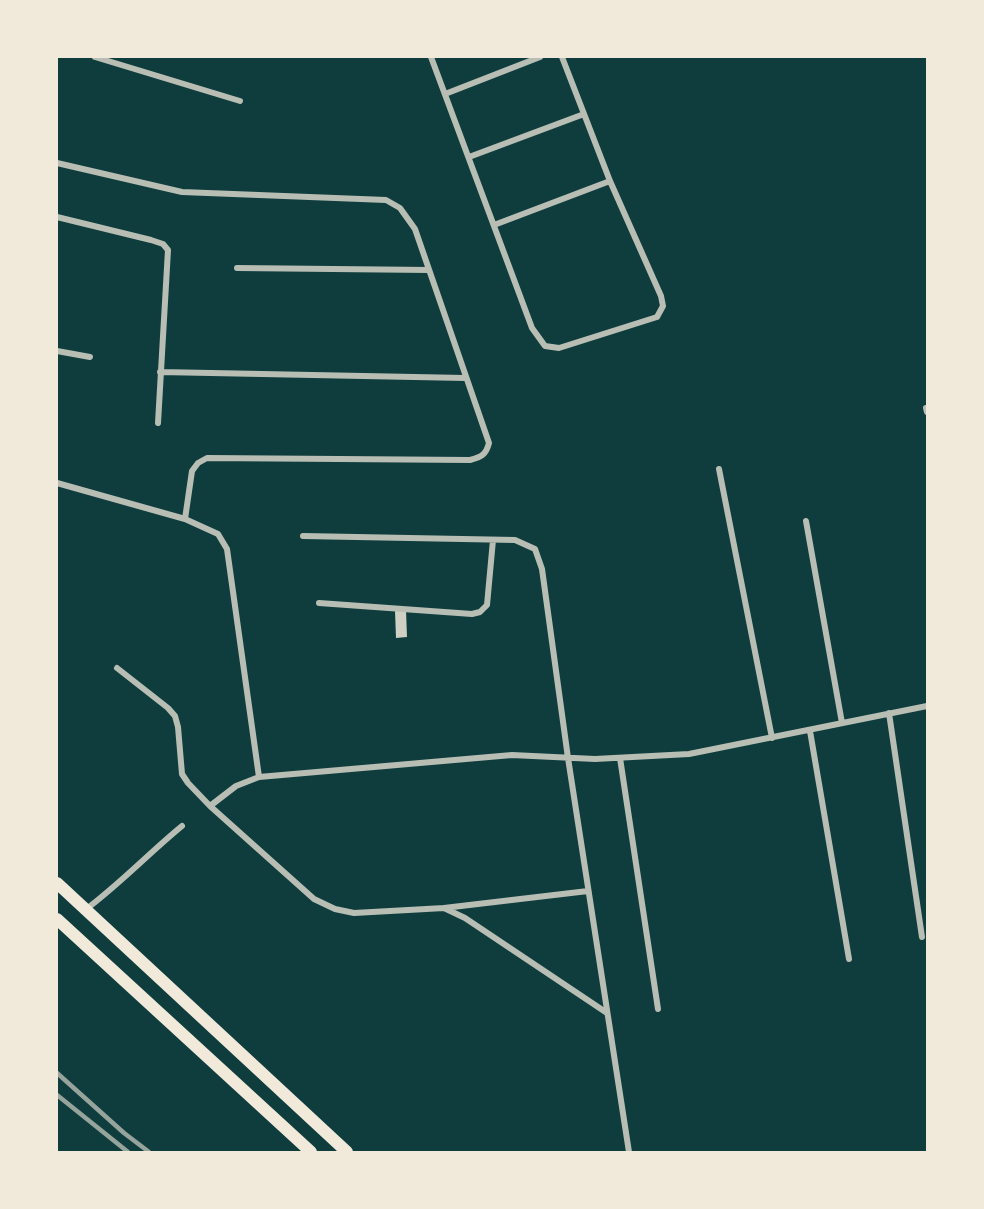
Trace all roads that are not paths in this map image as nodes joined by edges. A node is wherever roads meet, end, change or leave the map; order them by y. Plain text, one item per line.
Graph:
1 (95, 57) edge
2 (431, 57) edge
3 (540, 57) edge
4 (562, 57) edge
5 (445, 94) junction
6 (240, 101) dead end
7 (584, 114) junction
8 (469, 157) junction
9 (57, 163) edge
10 (610, 181) junction
11 (57, 217) edge
12 (494, 225) junction
13 (237, 268) dead end
14 (429, 270) junction
15 (57, 351) edge
16 (90, 357) dead end
17 (160, 372) junction
18 (465, 378) junction
19 (158, 423) dead end
20 (719, 468) dead end
21 (57, 483) edge
22 (185, 519) junction
23 (806, 521) dead end
24 (303, 536) dead end
25 (493, 540) junction
26 (319, 603) dead end
27 (117, 668) dead end
28 (927, 706) edge
29 (889, 713) junction
30 (842, 723) junction
31 (810, 731) junction
32 (772, 738) junction
33 (568, 758) junction
34 (620, 758) junction
35 (259, 777) junction
36 (210, 806) junction
37 (182, 826) dead end
38 (57, 883) edge
39 (588, 891) junction
40 (444, 908) junction
41 (85, 910) junction
42 (57, 919) edge
43 (922, 937) dead end
44 (849, 959) dead end
45 (658, 1009) dead end
46 (607, 1013) junction
47 (311, 1152) edge
48 (347, 1152) edge
49 (629, 1152) edge

1 - 6 street
2 - 5 street
3 - 5 street
4 - 7 street
5 - 8 street
7 - 8 street
7 - 10 street
8 - 12 street
9 - 14 street
10 - 12 street
10 - 12 street
11 - 17 street
13 - 14 street
14 - 18 street
15 - 16 street
17 - 18 street
17 - 19 street
18 - 22 street
20 - 32 street
21 - 22 street
22 - 35 street
23 - 30 street
24 - 25 street
25 - 26 street
25 - 33 street
27 - 36 street
28 - 29 street
29 - 30 street
29 - 43 street
30 - 31 street
31 - 32 street
31 - 44 street
32 - 34 street
33 - 34 street
33 - 35 street
33 - 39 street
34 - 45 street
35 - 36 street
36 - 40 street
37 - 41 street
38 - 41 main road
39 - 40 street
39 - 46 street
40 - 46 street
41 - 48 main road
42 - 47 main road
46 - 49 street

